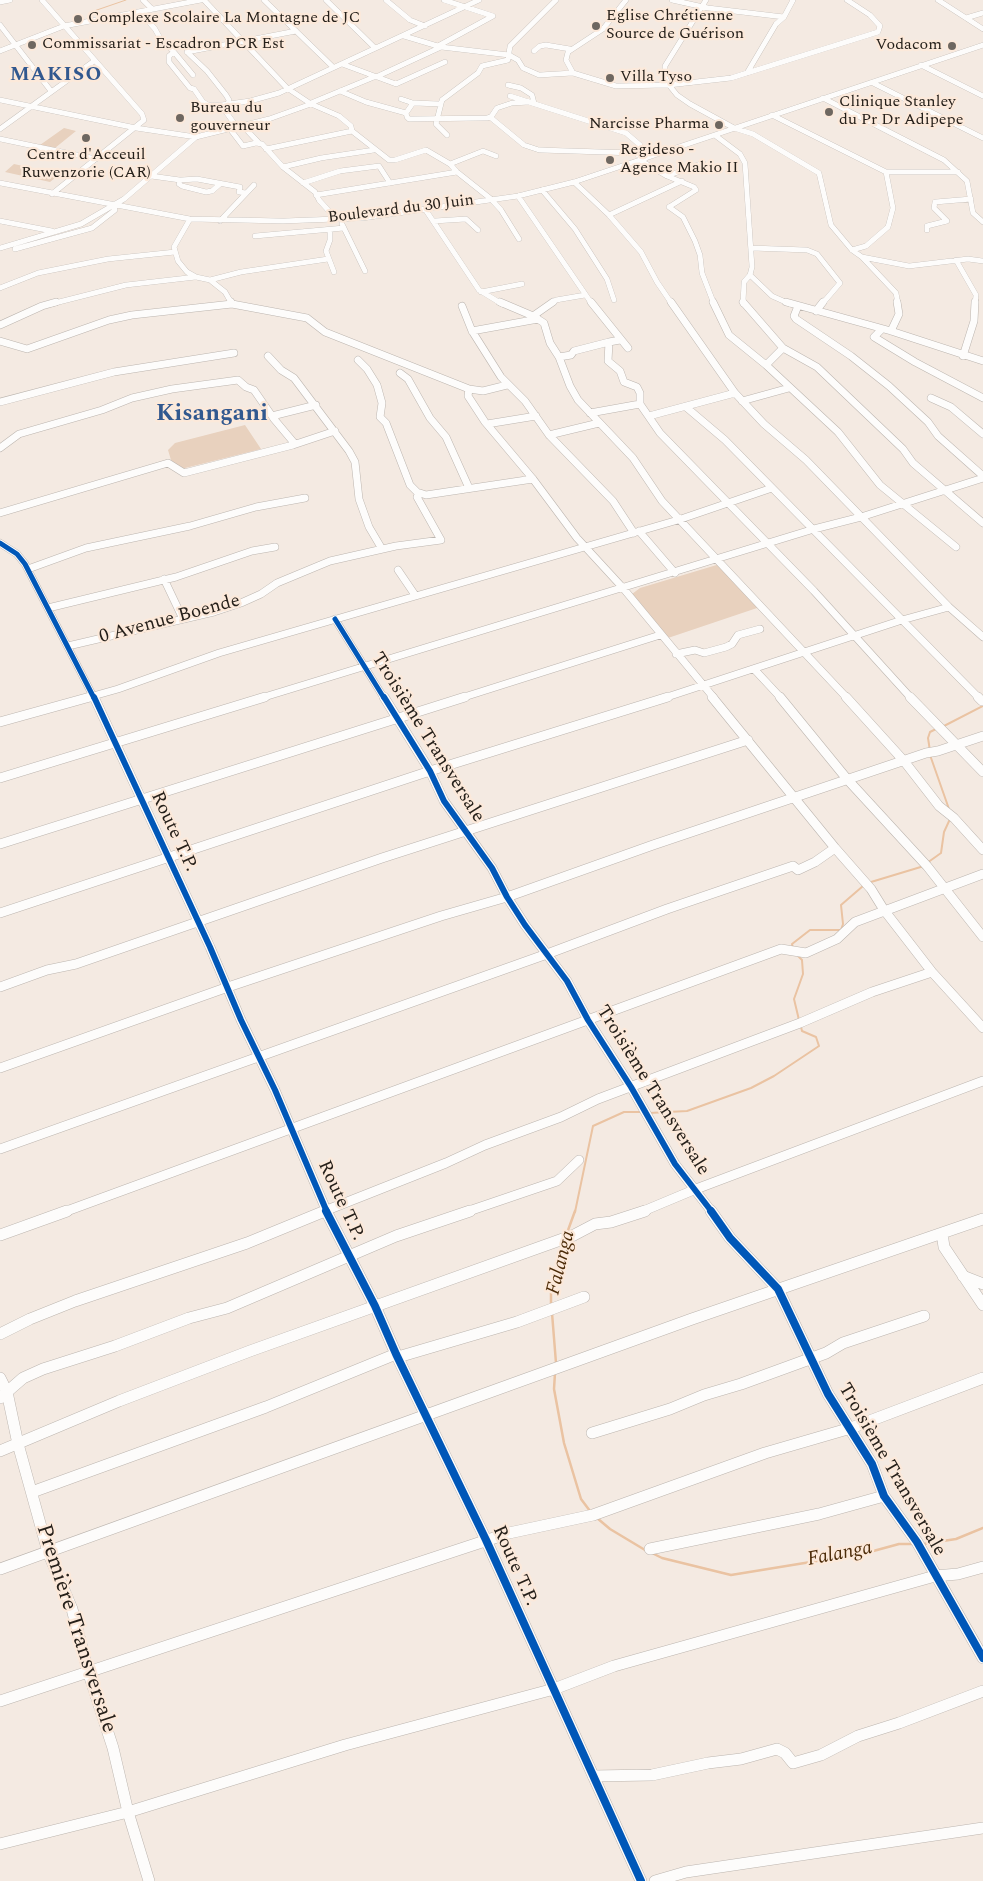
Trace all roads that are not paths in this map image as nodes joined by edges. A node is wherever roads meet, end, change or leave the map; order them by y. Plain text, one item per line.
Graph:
1 (10, 0) edge
2 (42, 0) edge
3 (142, 0) edge
4 (203, 0) edge
5 (264, 0) edge
6 (326, 0) edge
7 (386, 0) edge
8 (444, 0) edge
9 (479, 0) edge
10 (556, 0) edge
11 (626, 0) edge
12 (672, 0) edge
13 (706, 0) edge
14 (712, 0) edge
15 (793, 0) edge
16 (848, 0) edge
17 (938, 0) edge
18 (0, 2) edge
19 (701, 7) junction
20 (465, 8) junction
21 (708, 8) junction
22 (152, 9) junction
23 (140, 12) junction
24 (983, 13) edge
25 (784, 17) junction
26 (966, 18) junction
27 (696, 22) junction
28 (0, 26) edge
29 (64, 26) junction
30 (425, 26) junction
31 (983, 29) edge
32 (296, 31) junction
33 (404, 36) junction
34 (243, 41) junction
35 (16, 45) junction
36 (983, 45) edge
37 (440, 46) junction
38 (375, 48) junction
39 (570, 49) junction
40 (534, 50) dead end
41 (0, 51) edge
42 (174, 52) junction
43 (509, 55) junction
44 (324, 58) junction
45 (94, 61) junction
46 (446, 62) dead end
47 (343, 63) junction
48 (921, 66) junction
49 (334, 67) junction
50 (207, 71) junction
51 (573, 73) junction
52 (746, 73) junction
53 (193, 75) junction
54 (375, 77) junction
55 (184, 79) junction
56 (873, 83) junction
57 (508, 85) dead end
58 (669, 85) junction
59 (287, 88) junction
60 (51, 91) junction
61 (340, 91) junction
62 (510, 96) dead end
63 (983, 96) edge
64 (823, 98) junction
65 (401, 99) dead end
66 (0, 100) edge
67 (532, 102) junction
68 (311, 103) junction
69 (413, 103) junction
70 (228, 104) junction
71 (441, 104) junction
72 (220, 105) junction
73 (31, 106) junction
74 (406, 113) junction
75 (772, 115) junction
76 (490, 117) junction
77 (436, 119) junction
78 (236, 127) junction
79 (136, 128) junction
80 (734, 128) junction
81 (0, 129) edge
82 (352, 131) junction
83 (447, 135) dead end
84 (716, 136) junction
85 (196, 137) junction
86 (983, 138) edge
87 (0, 139) edge
88 (259, 144) junction
89 (266, 149) junction
90 (374, 150) junction
91 (635, 153) junction
92 (496, 156) dead end
93 (96, 159) junction
94 (643, 160) junction
95 (703, 163) dead end
96 (450, 164) junction
97 (283, 167) junction
98 (457, 172) junction
99 (886, 172) junction
100 (959, 172) junction
101 (151, 176) junction
102 (667, 176) junction
103 (180, 180) junction
104 (682, 181) junction
105 (574, 182) junction
106 (0, 183) edge
107 (303, 183) junction
108 (390, 183) junction
109 (220, 184) junction
110 (254, 185) dead end
111 (542, 190) junction
112 (246, 193) junction
113 (52, 194) junction
114 (316, 195) junction
115 (518, 196) junction
116 (491, 199) junction
117 (971, 199) junction
118 (114, 204) junction
119 (425, 209) junction
120 (609, 215) junction
121 (190, 220) junction
122 (338, 220) junction
123 (0, 221) edge
124 (220, 221) junction
125 (434, 221) junction
126 (983, 222) edge
127 (344, 228) junction
128 (330, 230) junction
129 (478, 230) dead end
130 (927, 230) dead end
131 (54, 232) junction
132 (255, 236) dead end
133 (519, 239) dead end
134 (0, 248) edge
135 (751, 248) junction
136 (852, 250) junction
137 (106, 252) dead end
138 (175, 252) junction
139 (0, 254) edge
140 (862, 257) junction
141 (108, 259) junction
142 (328, 259) junction
143 (956, 260) junction
144 (983, 262) edge
145 (365, 271) dead end
146 (334, 272) dead end
147 (750, 275) junction
148 (196, 278) junction
149 (210, 280) junction
150 (522, 284) dead end
151 (0, 288) edge
152 (481, 292) junction
153 (585, 295) junction
154 (614, 300) dead end
155 (232, 304) junction
156 (462, 306) dead end
157 (798, 306) junction
158 (816, 311) junction
159 (536, 318) junction
160 (0, 324) edge
161 (882, 329) junction
162 (472, 331) junction
163 (891, 331) junction
164 (620, 340) junction
165 (0, 341) edge
166 (610, 342) junction
167 (628, 348) dead end
168 (783, 348) junction
169 (234, 353) dead end
170 (268, 356) dead end
171 (963, 356) junction
172 (559, 357) junction
173 (358, 360) dead end
174 (983, 361) edge
175 (766, 366) junction
176 (400, 373) dead end
177 (507, 384) junction
178 (789, 388) junction
179 (468, 389) junction
180 (735, 393) junction
181 (931, 398) dead end
182 (983, 398) edge
183 (742, 401) junction
184 (0, 402) edge
185 (640, 404) junction
186 (316, 405) junction
187 (686, 407) junction
188 (590, 413) junction
189 (272, 416) junction
190 (536, 416) junction
191 (649, 416) junction
192 (599, 423) junction
193 (487, 424) junction
194 (335, 431) junction
195 (983, 434) edge
196 (549, 435) junction
197 (295, 444) junction
198 (0, 448) edge
199 (983, 477) edge
200 (533, 479) junction
201 (469, 488) junction
202 (772, 488) junction
203 (945, 490) junction
204 (420, 494) junction
205 (305, 498) dead end
206 (726, 503) junction
207 (904, 503) junction
208 (0, 513) edge
209 (861, 517) junction
210 (678, 520) junction
211 (983, 523) edge
212 (814, 529) junction
213 (636, 532) junction
214 (0, 542) edge
215 (768, 544) junction
216 (275, 547) dead end
217 (584, 547) junction
218 (956, 547) dead end
219 (382, 549) junction
220 (718, 559) junction
221 (28, 569) junction
222 (398, 570) dead end
223 (675, 573) junction
224 (164, 579) junction
225 (623, 588) junction
226 (415, 595) junction
227 (949, 607) junction
228 (48, 608) junction
229 (183, 619) junction
230 (335, 619) junction
231 (902, 620) junction
232 (760, 629) dead end
233 (660, 635) junction
234 (854, 637) junction
235 (983, 637) edge
236 (68, 646) junction
237 (805, 651) junction
238 (676, 654) junction
239 (365, 667) junction
240 (754, 668) junction
241 (703, 686) junction
242 (93, 695) junction
243 (982, 701) dead end
244 (396, 719) junction
245 (0, 722) edge
246 (983, 736) edge
247 (748, 740) junction
248 (114, 743) junction
249 (957, 745) junction
250 (904, 761) junction
251 (430, 771) junction
252 (983, 772) edge
253 (0, 778) edge
254 (847, 779) junction
255 (794, 798) junction
256 (142, 799) junction
257 (468, 832) junction
258 (0, 844) edge
259 (834, 848) junction
260 (983, 850) edge
261 (169, 858) junction
262 (983, 874) edge
263 (944, 889) junction
264 (507, 897) junction
265 (884, 910) junction
266 (0, 913) edge
267 (198, 921) junction
268 (983, 937) edge
269 (547, 954) junction
270 (932, 972) junction
271 (0, 987) edge
272 (228, 987) junction
273 (588, 1020) junction
274 (983, 1028) edge
275 (258, 1056) junction
276 (0, 1068) edge
277 (983, 1081) edge
278 (631, 1087) junction
279 (290, 1129) junction
280 (0, 1149) edge
281 (579, 1160) dead end
282 (696, 1189) junction
283 (326, 1211) junction
284 (983, 1219) edge
285 (942, 1233) junction
286 (0, 1234) edge
287 (350, 1257) junction
288 (963, 1276) junction
289 (983, 1284) edge
290 (778, 1290) junction
291 (584, 1297) dead end
292 (983, 1305) edge
293 (376, 1306) junction
294 (924, 1316) dead end
295 (0, 1334) edge
296 (397, 1356) junction
297 (811, 1357) junction
298 (564, 1366) joint
299 (0, 1378) edge
300 (983, 1378) edge
301 (3, 1395) edge
302 (427, 1416) junction
303 (851, 1428) junction
304 (592, 1433) dead end
305 (18, 1444) junction
306 (0, 1451) edge
307 (32, 1492) junction
308 (884, 1496) junction
309 (486, 1540) junction
310 (650, 1549) dead end
311 (48, 1552) junction
312 (983, 1567) edge
313 (0, 1570) edge
314 (935, 1576) junction
315 (983, 1658) edge
316 (88, 1671) junction
317 (554, 1689) junction
318 (983, 1691) edge
319 (0, 1702) edge
320 (593, 1776) junction
321 (128, 1812) junction
322 (983, 1828) edge
323 (0, 1844) edge
324 (149, 1881) edge
325 (641, 1881) edge
326 (655, 1881) edge

1 - 18 street
2 - 29 street
3 - 22 street
4 - 22 street
4 - 34 street
5 - 32 street
6 - 38 street
7 - 30 street
8 - 20 street
9 - 20 street
10 - 43 street
11 - 39 street
12 - 19 street
13 - 19 street
14 - 21 street
15 - 25 street
16 - 52 street
17 - 26 street
19 - 21 street
19 - 27 street
20 - 30 street
20 - 37 street
21 - 25 street
21 - 27 street
22 - 23 street
23 - 29 street
23 - 42 street
24 - 26 street
25 - 52 street
26 - 31 street
27 - 58 street
28 - 35 street
29 - 35 street
29 - 45 street
30 - 33 street
32 - 34 street
32 - 44 street
33 - 37 street
33 - 38 street
34 - 50 street
34 - 59 street
35 - 41 street
35 - 60 street
36 - 48 street, Boulevard du 30 Juin
37 - 43 street
37 - 54 street
38 - 47 street
39 - 40 street
39 - 51 street
42 - 53 street
42 - 55 street
43 - 51 street
43 - 71 street
44 - 47 street
44 - 49 street
45 - 60 street
45 - 79 street
46 - 54 street
47 - 49 street
47 - 54 street
48 - 56 street, Boulevard du 30 Juin
48 - 63 street
49 - 59 street
50 - 53 street
50 - 70 street
51 - 58 street
52 - 58 street
53 - 55 street
54 - 61 street
55 - 72 street
56 - 64 street, Boulevard du 30 Juin
56 - 86 street
57 - 67 street
58 - 80 street
59 - 68 street
59 - 70 street
60 - 73 street
61 - 68 street
61 - 74 street
62 - 67 street
64 - 75 street, Boulevard du 30 Juin
64 - 100 street
65 - 69 street
66 - 73 street
67 - 76 street
67 - 91 street
68 - 78 street
68 - 82 street
69 - 71 street
69 - 74 street
70 - 72 street
71 - 77 street
72 - 78 street
73 - 79 street
73 - 81 street
74 - 77 street
75 - 80 street, Boulevard du 30 Juin
75 - 99 street
76 - 77 street
76 - 91 street
77 - 83 street
78 - 85 street
78 - 88 street
78 - 88 street
79 - 85 street
79 - 93 street
80 - 84 street, Boulevard du 30 Juin
80 - 136 street
82 - 89 street
82 - 90 street
84 - 94 street, Boulevard du 30 Juin
84 - 135 street
85 - 101 street
87 - 93 street
88 - 89 street
89 - 97 street
90 - 96 street
90 - 97 street
91 - 94 street
92 - 96 street
93 - 113 street
94 - 102 street
94 - 105 street, Boulevard du 30 Juin
95 - 102 street
96 - 98 street
97 - 107 street
98 - 108 street
98 - 116 street
99 - 100 street
99 - 136 street
100 - 117 street
101 - 103 street
101 - 118 street
102 - 104 street
103 - 109 street
103 - 109 street
104 - 120 street
104 - 175 street
105 - 111 street, Boulevard du 30 Juin
105 - 120 street
106 - 113 street, Boulevard du 30 Juin
107 - 108 street
107 - 114 street
108 - 114 street
109 - 112 street
110 - 112 street
111 - 115 street, Boulevard du 30 Juin
111 - 154 street
112 - 124 street
113 - 118 street, Boulevard du 30 Juin
114 - 122 street
115 - 116 street, Boulevard du 30 Juin
115 - 153 street
116 - 119 street, Boulevard du 30 Juin
116 - 133 street
117 - 126 street
117 - 130 street
118 - 121 street, Boulevard du 30 Juin
118 - 131 street
118 - 139 street
119 - 122 street, Boulevard du 30 Juin
119 - 125 street
120 - 180 street
121 - 124 street, Boulevard du 30 Juin
121 - 138 street
122 - 124 street, Boulevard du 30 Juin
122 - 127 street
123 - 131 street
125 - 129 street
125 - 152 street
127 - 128 street
127 - 145 street
128 - 132 street
128 - 142 street
131 - 134 street
135 - 147 street
135 - 158 street
136 - 140 street
137 - 141 street
138 - 141 street
138 - 148 street
140 - 143 street
140 - 163 street
141 - 151 street
142 - 146 street
142 - 149 street
143 - 144 street
143 - 171 street
147 - 157 street
147 - 168 street
148 - 149 street
148 - 160 street
149 - 155 street
150 - 152 street
152 - 159 street
153 - 159 street
153 - 164 street
155 - 165 street
155 - 179 street
156 - 162 street
157 - 158 street
157 - 199 street
158 - 161 street
159 - 162 street
159 - 172 street
161 - 163 street
161 - 182 street
162 - 177 street
163 - 171 street
164 - 166 street
164 - 167 street
166 - 172 street
166 - 185 street
168 - 175 street
168 - 203 street
169 - 184 street
170 - 186 street
171 - 174 street
172 - 188 street
173 - 204 street
175 - 178 street
176 - 201 street
177 - 179 street
177 - 190 street
178 - 183 street
178 - 207 street
179 - 193 street
180 - 183 street
180 - 187 street
181 - 195 street
183 - 209 street
185 - 188 street
185 - 191 street
186 - 189 street
186 - 194 street
187 - 191 street
187 - 202 street
188 - 192 street
189 - 197 street
189 - 198 street
190 - 193 street
190 - 196 street
191 - 206 street
192 - 196 street
192 - 210 street
193 - 200 street
194 - 197 street
194 - 219 street
196 - 213 street
197 - 208 street
199 - 203 street
200 - 201 street
200 - 217 street
201 - 204 street
202 - 206 street
202 - 212 street
203 - 207 street
203 - 211 street
204 - 219 street, 0 Avenue Boende
205 - 221 street
206 - 210 street
206 - 215 street
207 - 209 street
207 - 218 street
209 - 212 street
209 - 227 street
210 - 213 street
210 - 220 street
212 - 215 street
212 - 231 street
213 - 217 street
213 - 223 street
214 - 221 street, Route T.P.
215 - 220 street
215 - 234 street
216 - 224 street
217 - 225 street
217 - 226 street
219 - 229 street, 0 Avenue Boende
220 - 223 street
220 - 237 street
221 - 228 street, Route T.P.
222 - 226 street
223 - 225 street
224 - 228 street
224 - 229 street
225 - 233 street
225 - 239 street
226 - 230 street
227 - 231 street
227 - 235 street
228 - 236 street, Route T.P.
229 - 236 street, 0 Avenue Boende
230 - 239 street, Troisième Transversale
230 - 242 street
231 - 234 street
231 - 243 street
232 - 238 street
233 - 238 street
233 - 244 street
234 - 237 street
234 - 249 street
236 - 242 street, Route T.P.
237 - 240 street
237 - 250 street
238 - 241 street
239 - 244 street, Troisième Transversale
239 - 248 street
240 - 241 street
240 - 254 street
241 - 247 street
241 - 251 street
242 - 245 street
242 - 248 street, Route T.P.
244 - 251 street, Troisième Transversale
244 - 256 street
246 - 249 street
247 - 255 street
247 - 257 street
248 - 253 street
248 - 256 street, Route T.P.
249 - 250 street
249 - 252 street
250 - 254 street
250 - 260 street
251 - 257 street, Troisième Transversale
251 - 261 street
254 - 255 street
254 - 263 street
255 - 259 street
255 - 264 street
256 - 258 street
256 - 261 street, Route T.P.
257 - 264 street, Troisième Transversale
257 - 267 street
259 - 265 street
259 - 269 street
261 - 266 street
261 - 267 street, Route T.P.
262 - 263 street
263 - 265 street
263 - 268 street
264 - 269 street, Troisième Transversale
264 - 272 street
265 - 270 street
265 - 273 street
267 - 271 street
267 - 272 street, Route T.P.
269 - 273 street, Troisième Transversale
269 - 275 street
270 - 274 street
270 - 278 street
272 - 275 street, Route T.P.
272 - 276 street
273 - 278 street, Troisième Transversale
273 - 279 street
275 - 279 street, Route T.P.
275 - 280 street
277 - 282 street
278 - 282 street, Troisième Transversale
278 - 283 street
279 - 283 street, Route T.P.
279 - 286 street
281 - 287 street
282 - 290 street, Troisième Transversale
282 - 293 street
283 - 287 street, Route T.P.
283 - 295 street
284 - 285 street
285 - 288 street
285 - 290 street
287 - 293 street, Route T.P.
287 - 301 street
288 - 289 street
288 - 292 street
290 - 297 street, Troisième Transversale
290 - 298 street
291 - 296 street
293 - 296 street, Route T.P.
293 - 305 street
294 - 297 street
296 - 302 street, Route T.P.
296 - 307 street
297 - 303 street, Troisième Transversale
297 - 304 street
298 - 302 street
299 - 301 street, Première Transversale
300 - 303 street
301 - 305 street, Première Transversale
302 - 309 street, Route T.P.
302 - 311 street
303 - 308 street, Troisième Transversale
303 - 309 street
305 - 306 street
305 - 307 street, Première Transversale
307 - 311 street, Première Transversale
308 - 310 street
308 - 314 street, Troisième Transversale
309 - 316 street
309 - 317 street, Route T.P.
311 - 313 street
311 - 316 street, Première Transversale
312 - 314 street
314 - 315 street, Troisième Transversale
314 - 317 street
316 - 319 street
316 - 321 street, Première Transversale
317 - 320 street, Route T.P.
317 - 321 street
318 - 320 street
320 - 325 street, Route T.P.
321 - 323 street
321 - 324 street, Première Transversale
322 - 326 street

